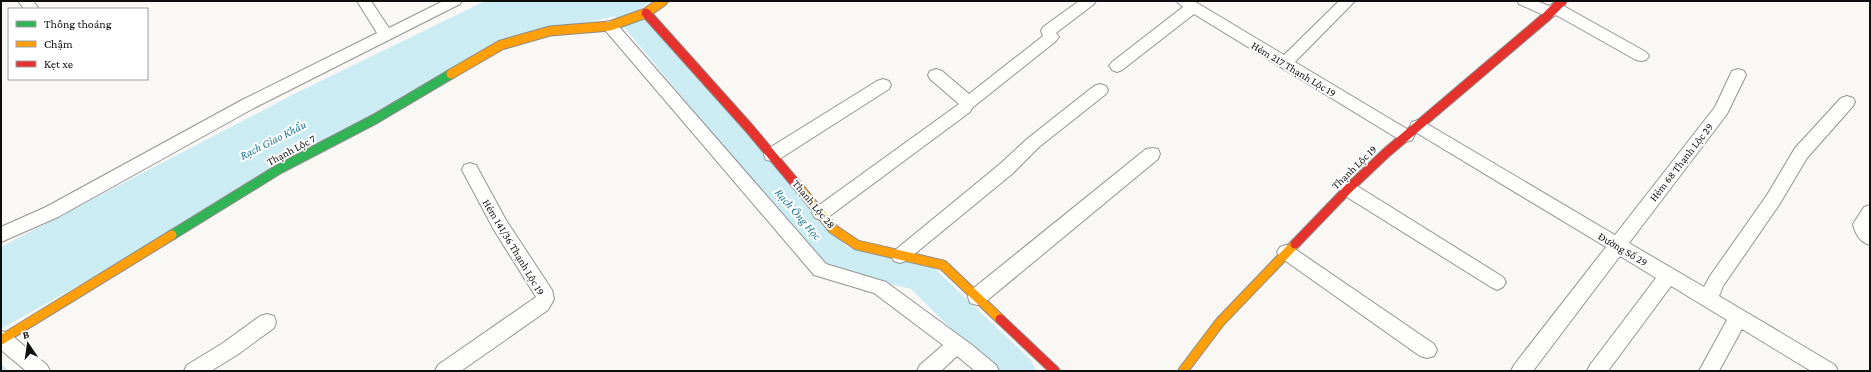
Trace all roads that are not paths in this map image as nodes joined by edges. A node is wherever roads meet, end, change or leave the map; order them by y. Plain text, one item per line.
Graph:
1 (364, 1) edge
2 (455, 1) edge
3 (663, 1) edge
4 (1089, 1) edge
5 (1348, 1) edge
6 (1524, 1) edge
7 (1188, 4) edge
8 (1556, 7) edge
9 (646, 13) junction
10 (610, 26) junction
11 (386, 35) junction
12 (1641, 56) dead end
13 (1285, 63) junction
14 (1117, 66) dead end
15 (936, 75) dead end
16 (1738, 75) dead end
17 (883, 85) dead end
18 (1100, 90) dead end
19 (1847, 102) dead end
20 (964, 108) dead end
21 (1412, 131) junction
22 (1152, 154) dead end
23 (772, 155) junction
24 (470, 170) dead end
25 (1348, 189) junction
26 (1870, 212) edge
27 (821, 213) junction
28 (1, 235) edge
29 (1870, 238) edge
30 (1617, 245) junction
31 (1286, 252) junction
32 (900, 256) junction
33 (1668, 276) junction
34 (1497, 282) dead end
35 (977, 297) junction
36 (1708, 299) junction
37 (1738, 318) junction
38 (267, 322) dead end
39 (1, 339) edge
40 (957, 346) junction
41 (1427, 350) dead end
42 (40, 371) edge
43 (194, 371) edge
44 (445, 371) edge
45 (928, 371) edge
46 (988, 371) edge
47 (1055, 371) edge
48 (1183, 371) edge
49 (1521, 371) edge
50 (1597, 371) edge
51 (1710, 371) edge
52 (1828, 371) edge

1 - 11 street
2 - 11 street
3 - 9 street
4 - 15 street
5 - 13 street
6 - 8 street
7 - 13 street, Hẻm 217 Thạnh Lộc 19
7 - 14 street
8 - 12 street
8 - 21 street, Thạnh Lộc 19
9 - 10 street, Thạnh Lộc 7
9 - 23 street, Thạnh Lộc 28
10 - 39 street, Thạnh Lộc 7
10 - 40 street
11 - 28 street
13 - 21 street, Hẻm 217 Thạnh Lộc 19
16 - 30 street, Hẻm 68 Thạnh Lộc 29
17 - 23 street
18 - 32 street
19 - 36 street
20 - 27 street
21 - 25 street, Thạnh Lộc 19
21 - 30 street, Đường Số 29
22 - 35 street
23 - 27 street, Thạnh Lộc 28
24 - 44 street, Hẻm 141/36 Thạnh Lộc 19
25 - 31 street, Thạnh Lộc 19
25 - 34 street
26 - 29 street
27 - 32 street, Thạnh Lộc 28
30 - 33 street, Đường Số 29
30 - 49 street, Hẻm 68 Thạnh Lộc 29
31 - 41 street
31 - 48 street, Thạnh Lộc 19
32 - 35 street, Thạnh Lộc 28
33 - 36 street, Đường Số 29
33 - 50 street
35 - 47 street, Thạnh Lộc 28
36 - 37 street, Đường Số 29
37 - 51 street
37 - 52 street, Đường Số 29
38 - 43 street
39 - 42 street
40 - 45 street
40 - 46 street

